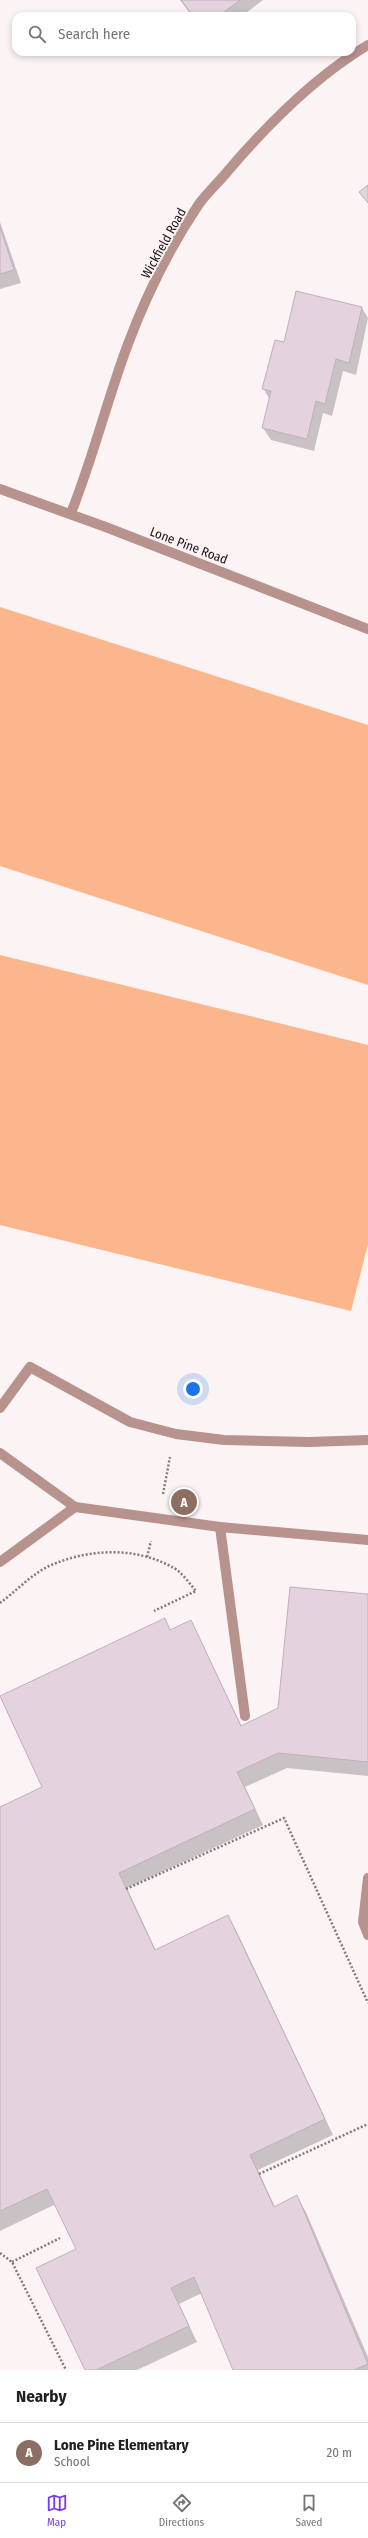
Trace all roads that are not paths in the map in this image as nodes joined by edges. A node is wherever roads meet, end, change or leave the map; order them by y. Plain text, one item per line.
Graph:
1 (368, 45) edge
2 (356, 52) edge
3 (350, 56) edge
4 (0, 489) edge
5 (70, 514) junction
6 (368, 629) edge
7 (0, 1408) edge
8 (368, 1440) edge
9 (0, 1452) edge
10 (75, 1507) junction
11 (220, 1527) junction
12 (368, 1540) edge
13 (0, 1562) edge
14 (245, 1716) dead end
15 (368, 1878) edge
16 (368, 1935) edge

1 - 2 street, Wickfield Road
3 - 5 street, Wickfield Road
4 - 5 street, Lone Pine Road
5 - 6 street, Lone Pine Road
7 - 8 street
9 - 10 street
10 - 11 street
10 - 13 street
11 - 12 street
11 - 14 street
15 - 16 street

